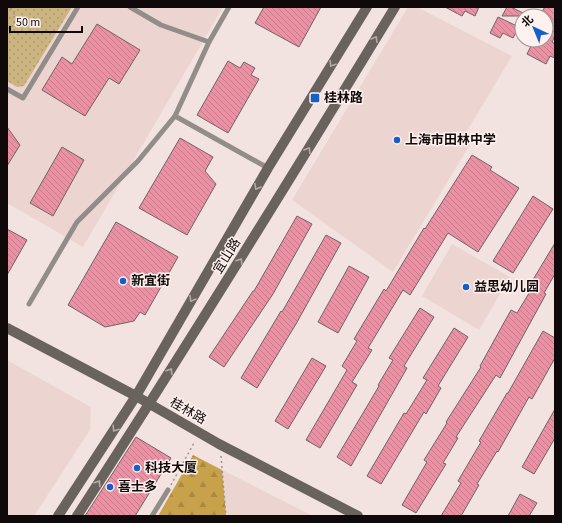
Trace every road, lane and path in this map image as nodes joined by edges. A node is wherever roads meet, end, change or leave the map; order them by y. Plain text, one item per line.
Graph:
1 (8, 7) edge
2 (78, 7) edge
3 (130, 7) edge
4 (229, 7) edge
5 (367, 7) edge
6 (395, 7) edge
7 (7, 30) edge
8 (209, 42) junction
9 (7, 89) edge
10 (175, 116) junction
11 (268, 168) junction
12 (29, 304) dead end
13 (7, 328) edge
14 (136, 396) junction
15 (150, 404) junction
16 (199, 433) junction
17 (219, 444) junction
18 (168, 490) joint
19 (58, 516) edge
20 (77, 516) edge
21 (152, 516) edge
22 (226, 516) edge
23 (358, 516) edge

1 - 7 path
2 - 9 lane
3 - 8 lane
4 - 8 lane
5 -> 11 main road, 宜山路
15 -> 6 main road, 宜山路
8 - 10 lane
10 - 11 lane
10 - 12 lane
11 -> 14 main road, 宜山路
13 - 14 main road, 桂林路
14 - 15 main road, 桂林路
14 -> 19 main road, 宜山路
15 - 16 main road, 桂林路
20 -> 15 main road, 宜山路
16 - 17 main road, 桂林路
16 - 18 path
17 - 22 path
17 - 23 main road, 桂林路
18 - 21 lane

